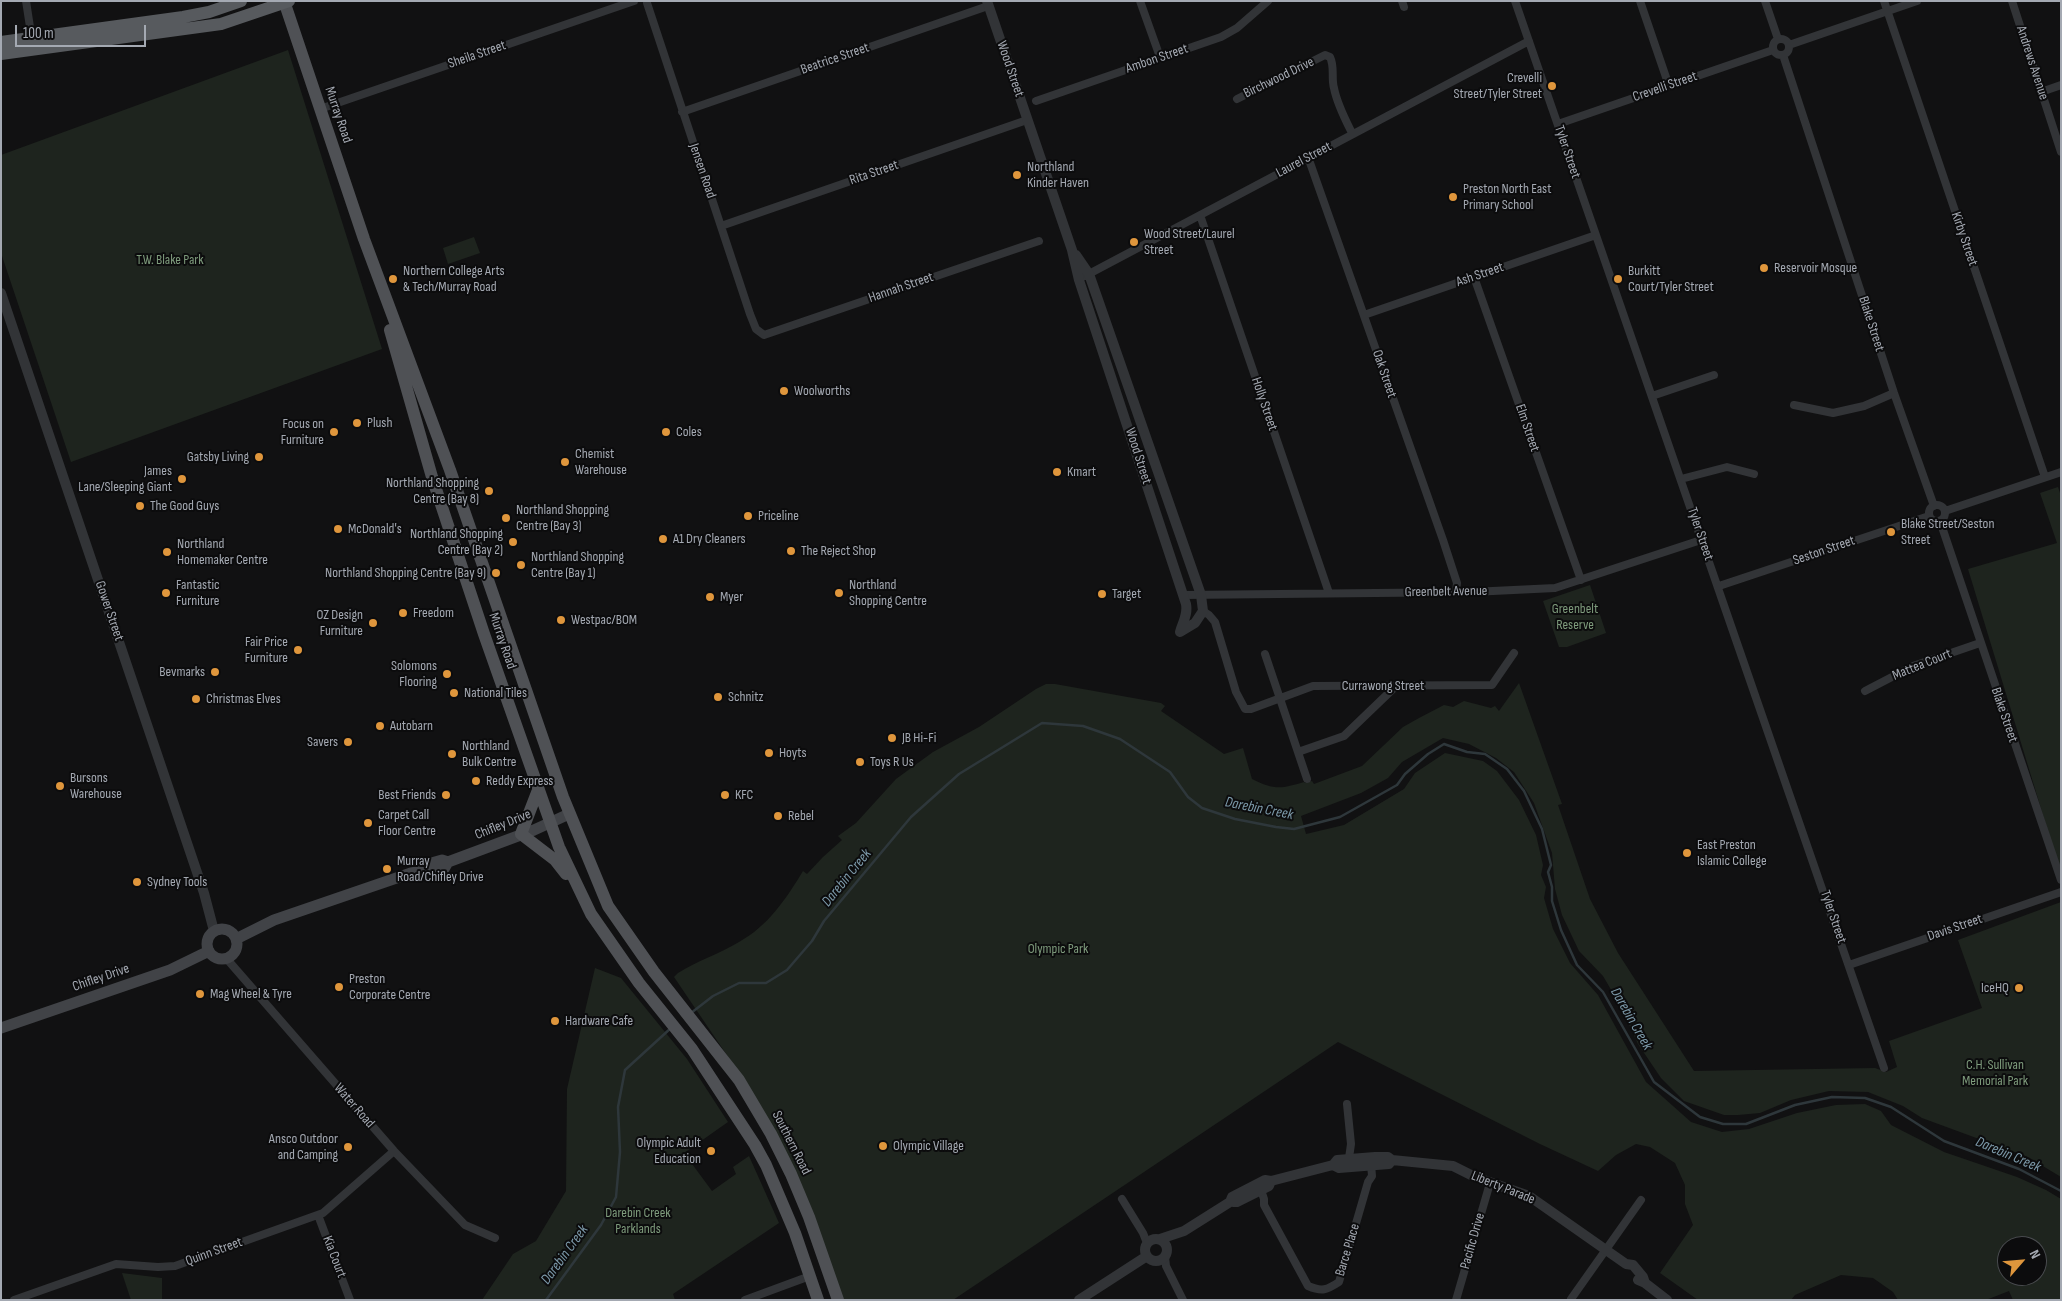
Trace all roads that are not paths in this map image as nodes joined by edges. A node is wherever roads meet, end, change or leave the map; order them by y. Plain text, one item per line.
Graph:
1 (26, 1) edge
2 (241, 1) edge
3 (636, 1) edge
4 (1140, 1) edge
5 (1268, 1) edge
6 (1515, 1) edge
7 (1640, 1) edge
8 (1765, 1) edge
9 (1884, 1) edge
10 (1917, 1) edge
11 (2012, 1) edge
12 (286, 2) edge
13 (648, 2) edge
14 (988, 4) edge
15 (1888, 12) junction
16 (184, 23) junction
17 (1778, 39) junction
18 (1529, 40) junction
19 (1, 42) edge
20 (32, 44) junction
21 (1789, 45) junction
22 (1773, 50) junction
23 (1, 54) edge
24 (1783, 55) junction
25 (1160, 57) junction
26 (2061, 85) edge
27 (1669, 86) junction
28 (2041, 92) junction
29 (1237, 99) dead end
30 (1036, 102) dead end
31 (320, 109) junction
32 (682, 112) junction
33 (1027, 120) junction
34 (1558, 124) junction
35 (1352, 133) junction
36 (2061, 152) edge
37 (1308, 157) junction
38 (1200, 215) junction
39 (721, 226) junction
40 (1596, 235) junction
41 (364, 239) junction
42 (1038, 241) dead end
43 (1072, 250) junction
44 (1089, 274) junction
45 (1474, 277) junction
46 (1079, 280) junction
47 (1, 293) edge
48 (1364, 315) junction
49 (764, 335) joint
50 (1714, 375) dead end
51 (1894, 393) junction
52 (1652, 396) junction
53 (1794, 405) dead end
54 (450, 470) junction
55 (2061, 472) edge
56 (1754, 474) dead end
57 (432, 477) junction
58 (2044, 477) junction
59 (1681, 479) junction
60 (1934, 506) junction
61 (1945, 511) junction
62 (1929, 516) junction
63 (1940, 521) junction
64 (1701, 540) junction
65 (1185, 546) junction
66 (1172, 560) junction
67 (1581, 580) junction
68 (1719, 586) junction
69 (1456, 592) junction
70 (1329, 593) junction
71 (1201, 595) junction
72 (1185, 600) junction
73 (1203, 612) junction
74 (1980, 643) junction
75 (1514, 653) dead end
76 (1265, 654) dead end
77 (1396, 686) junction
78 (1865, 691) dead end
79 (1280, 698) junction
80 (1298, 752) junction
81 (1307, 779) dead end
82 (538, 790) junction
83 (569, 814) junction
84 (550, 822) junction
85 (521, 834) junction
86 (2061, 880) edge
87 (578, 888) junction
88 (2061, 892) edge
89 (214, 931) junction
90 (236, 939) junction
91 (209, 951) junction
92 (226, 958) junction
93 (1850, 965) junction
94 (654, 972) junction
95 (639, 983) junction
96 (688, 1015) joint
97 (1, 1028) edge
98 (1884, 1068) dead end
99 (1347, 1104) dead end
100 (394, 1151) junction
101 (1359, 1163) junction
102 (1490, 1182) junction
103 (1255, 1189) junction
104 (1122, 1199) dead end
105 (1641, 1200) dead end
106 (318, 1215) junction
107 (1184, 1231) junction
108 (495, 1238) dead end
109 (1154, 1240) junction
110 (1606, 1250) junction
111 (1147, 1256) junction
112 (1164, 1258) junction
113 (810, 1276) junction
114 (14, 1300) edge
115 (350, 1300) edge
116 (745, 1300) edge
117 (818, 1300) edge
118 (838, 1300) edge
119 (1079, 1300) edge
120 (1183, 1300) edge
121 (1456, 1300) edge
122 (1571, 1300) edge
123 (1666, 1300) edge

1 - 20 street
2 - 16 highway
3 - 13 street
3 - 31 street, Sheila Street
4 - 25 street
5 - 25 street, Ambon Street
6 - 18 street, Tyler Street
7 - 27 street
8 - 17 street
9 - 15 street, Kirby Street
10 - 15 street
11 - 28 street, Andrews Avenue
12 - 16 highway
12 - 31 main road, Murray Road
13 - 32 street, Jensen Road
14 - 32 street, Beatrice Street
14 - 33 street, Wood Street
15 - 21 street
15 - 58 street, Kirby Street
16 - 20 highway
17 - 21 street
17 - 22 street
18 - 34 street, Tyler Street
18 - 35 street, Laurel Street
19 - 20 highway
20 - 23 highway
21 - 24 street
22 - 24 street
22 - 27 street, Crevelli Street
24 - 51 street, Blake Street
25 - 30 street, Ambon Street
26 - 28 street
27 - 34 street, Crevelli Street
28 - 36 street, Andrews Avenue
29 - 35 street, Birchwood Drive
31 - 41 main road, Murray Road
32 - 39 street, Jensen Road
33 - 39 street, Rita Street
33 - 43 street, Wood Street
34 - 40 street, Tyler Street
35 - 37 street, Laurel Street
37 - 38 street, Laurel Street
37 - 48 street, Oak Street
38 - 44 street, Laurel Street
38 - 70 street, Holly Street
39 - 49 street, Jensen Road
40 - 45 street, Ash Street
40 - 52 street, Tyler Street
41 - 54 main road, Murray Road
41 - 57 main road, Murray Road
42 - 49 street, Hannah Street
43 - 44 street, Wood Street
43 - 46 street, Wood Street
44 - 46 street, Laurel Street
44 - 65 street, Wood Street
45 - 48 street, Ash Street
45 - 67 street, Elm Street
46 - 66 street, Wood Street
47 - 89 street, Gower Street
48 - 69 street, Oak Street
50 - 52 street
51 - 53 street
51 - 60 street, Blake Street
52 - 59 street, Tyler Street
54 - 57 main road
54 - 83 main road, Murray Road
55 - 58 street
56 - 59 street
57 - 82 main road, Murray Road
58 - 61 street
59 - 64 street, Tyler Street
60 - 61 street
60 - 62 street
61 - 63 street
62 - 63 street
62 - 68 street, Seston Street
63 - 74 street, Blake Street
64 - 67 street, Greenbelt Avenue
64 - 68 street, Tyler Street
65 - 66 street
65 - 71 street, Wood Street
66 - 72 street, Wood Street
67 - 69 street, Greenbelt Avenue
68 - 93 street, Tyler Street
69 - 70 street, Greenbelt Avenue
70 - 71 street, Greenbelt Avenue
71 - 72 street, Greenbelt Avenue
71 - 73 street, Wood Street
72 - 73 street
72 - 73 street, Wood Street
73 - 79 street, Currawong Street
74 - 78 street, Mattea Court
74 - 86 street, Blake Street
75 - 77 street, Currawong Street
76 - 79 street
77 - 79 street, Currawong Street
77 - 80 street
79 - 80 street
80 - 81 street
82 - 84 main road, Murray Road
82 - 85 main road
83 - 84 main road, Chifley Drive
83 - 94 main road, Murray Road
84 - 85 main road, Chifley Drive
84 - 87 main road, Murray Road
85 - 87 main road
85 - 90 main road, Chifley Drive
87 - 95 main road, Murray Road
88 - 93 street, Davis Street
89 - 90 main road
89 - 91 main road
90 - 92 main road
91 - 92 main road
91 - 97 main road, Chifley Drive
92 - 100 street, Water Road
93 - 98 street, Tyler Street
94 - 95 main road
94 - 96 main road, Murray Road
95 - 113 main road, Murray Road
96 - 118 main road, Southern Road
99 - 101 street, Barce Place
100 - 106 street, Quinn Street
100 - 108 street, Water Road
101 - 102 street, Liberty Parade
101 - 103 street, Liberty Parade
101 - 103 street, Barce Place
102 - 110 street, Liberty Parade
102 - 121 street, Pacific Drive
103 - 107 street, Liberty Parade
104 - 109 street
105 - 110 street
106 - 114 street, Quinn Street
106 - 115 street, Kia Court
107 - 109 street, Liberty Parade
107 - 112 street, Liberty Parade
109 - 111 street
109 - 112 street
110 - 122 street
110 - 123 street, Liberty Parade
111 - 112 street
111 - 119 street
112 - 120 street
113 - 116 street
113 - 117 main road

